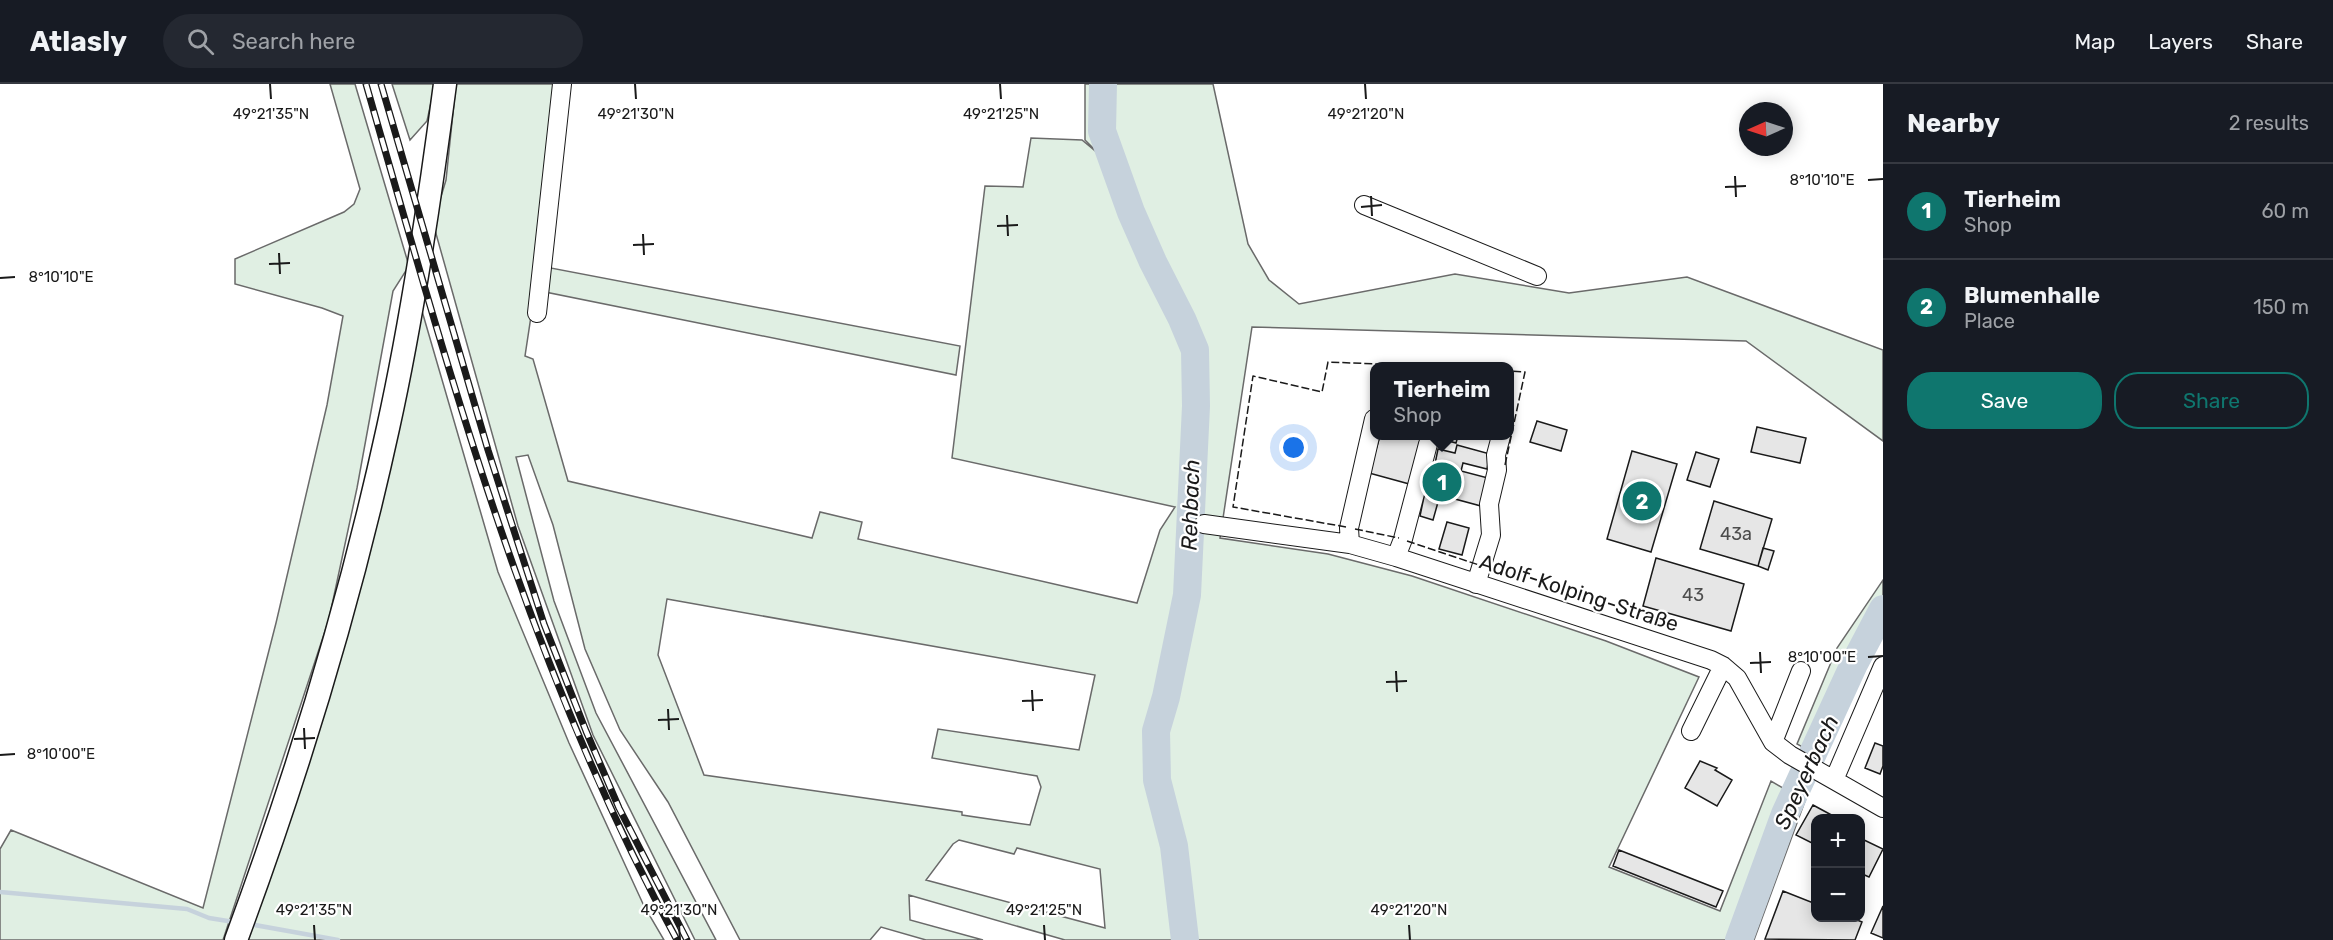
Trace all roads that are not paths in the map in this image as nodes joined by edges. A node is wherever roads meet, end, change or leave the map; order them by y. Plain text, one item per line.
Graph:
1 (445, 84) edge
2 (562, 84) edge
3 (1364, 205) dead end
4 (1537, 276) dead end
5 (537, 313) dead end
6 (1370, 437) edge
7 (1500, 440) edge
8 (1428, 444) dead end
9 (1204, 524) dead end
10 (1350, 544) junction
11 (1396, 557) junction
12 (1476, 584) junction
13 (1723, 666) junction
14 (1883, 666) edge
15 (1801, 671) dead end
16 (1691, 730) dead end
17 (1773, 742) junction
18 (1834, 780) junction
19 (1883, 808) edge
20 (236, 940) edge

1 - 20 main road
2 - 5 street
3 - 4 street
6 - 10 street
7 - 12 street
8 - 11 street
9 - 10 street, Adolf-Kolping-Straße
10 - 11 street, Adolf-Kolping-Straße
11 - 12 street, Adolf-Kolping-Straße
12 - 13 street, Adolf-Kolping-Straße
13 - 16 street
13 - 17 street, Adolf-Kolping-Straße
14 - 18 street
15 - 17 street
17 - 18 street, Adolf-Kolping-Straße
18 - 19 street, Adolf-Kolping-Straße

